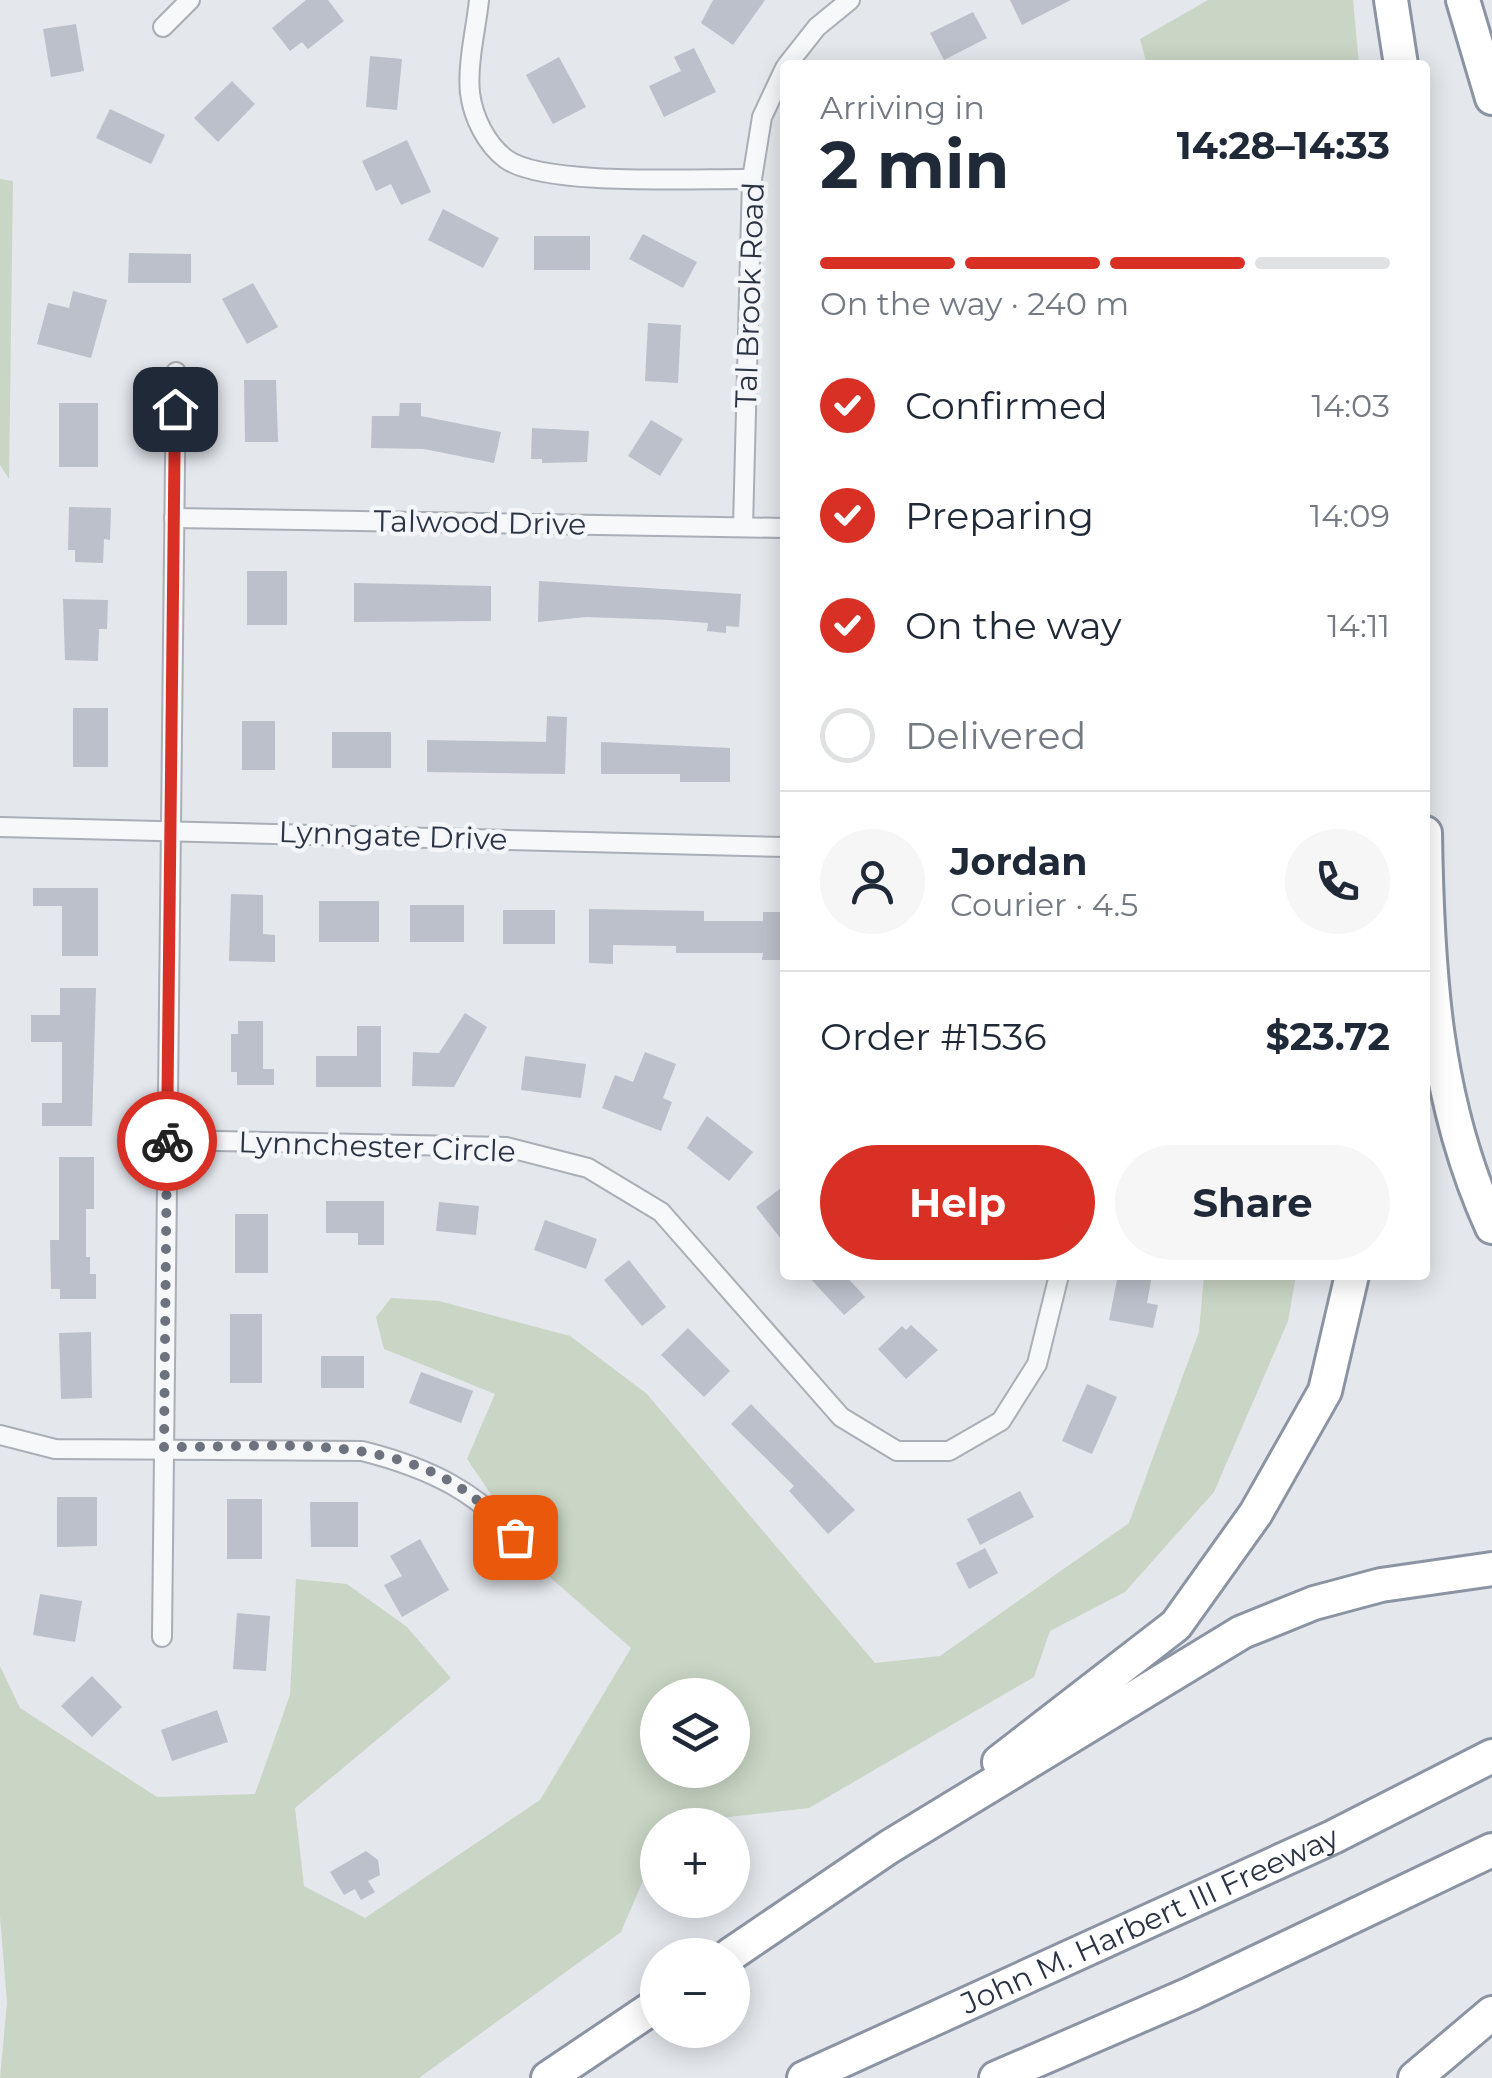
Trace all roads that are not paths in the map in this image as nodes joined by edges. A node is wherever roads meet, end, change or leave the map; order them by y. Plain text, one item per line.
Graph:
1 (190, 0) edge
2 (480, 0) edge
3 (850, 0) edge
4 (1391, 0) edge
5 (1463, 0) edge
6 (163, 26) dead end
7 (791, 60) edge
8 (1400, 60) edge
9 (780, 80) edge
10 (1492, 98) edge
11 (752, 179) junction
12 (176, 372) dead end
13 (174, 518) junction
14 (743, 527) junction
15 (780, 528) edge
16 (0, 827) edge
17 (171, 830) junction
18 (780, 847) edge
19 (1430, 993) edge
20 (167, 1140) junction
21 (1492, 1227) edge
22 (1057, 1280) edge
23 (1351, 1280) edge
24 (0, 1435) edge
25 (164, 1447) junction
26 (523, 1548) dead end
27 (1490, 1569) edge
28 (162, 1637) dead end
29 (1492, 1756) edge
30 (889, 1847) junction
31 (1492, 1850) edge
32 (750, 1941) edge
33 (1492, 2013) edge
34 (640, 2016) edge
35 (548, 2078) edge
36 (804, 2078) edge
37 (996, 2078) edge
38 (1415, 2078) edge

1 - 6 street
2 - 11 street
3 - 7 street, Tal Brook Road
4 - 8 highway
5 - 10 highway
9 - 11 street, Tal Brook Road
11 - 14 street, Tal Brook Road
12 - 13 street
13 - 14 street, Talwood Drive
13 - 17 street
14 - 15 street, Talwood Drive
16 - 17 street, Lynngate Drive
17 - 18 street, Lynngate Drive
17 - 20 street
19 - 21 highway
20 - 22 street, Lynnchester Circle
20 - 25 street
23 - 30 highway
24 - 25 street
25 - 26 street
25 - 28 street
27 - 30 highway
29 - 36 highway, John M. Harbert III Freeway
30 - 32 highway
31 - 37 highway
33 - 38 highway
34 - 35 highway

